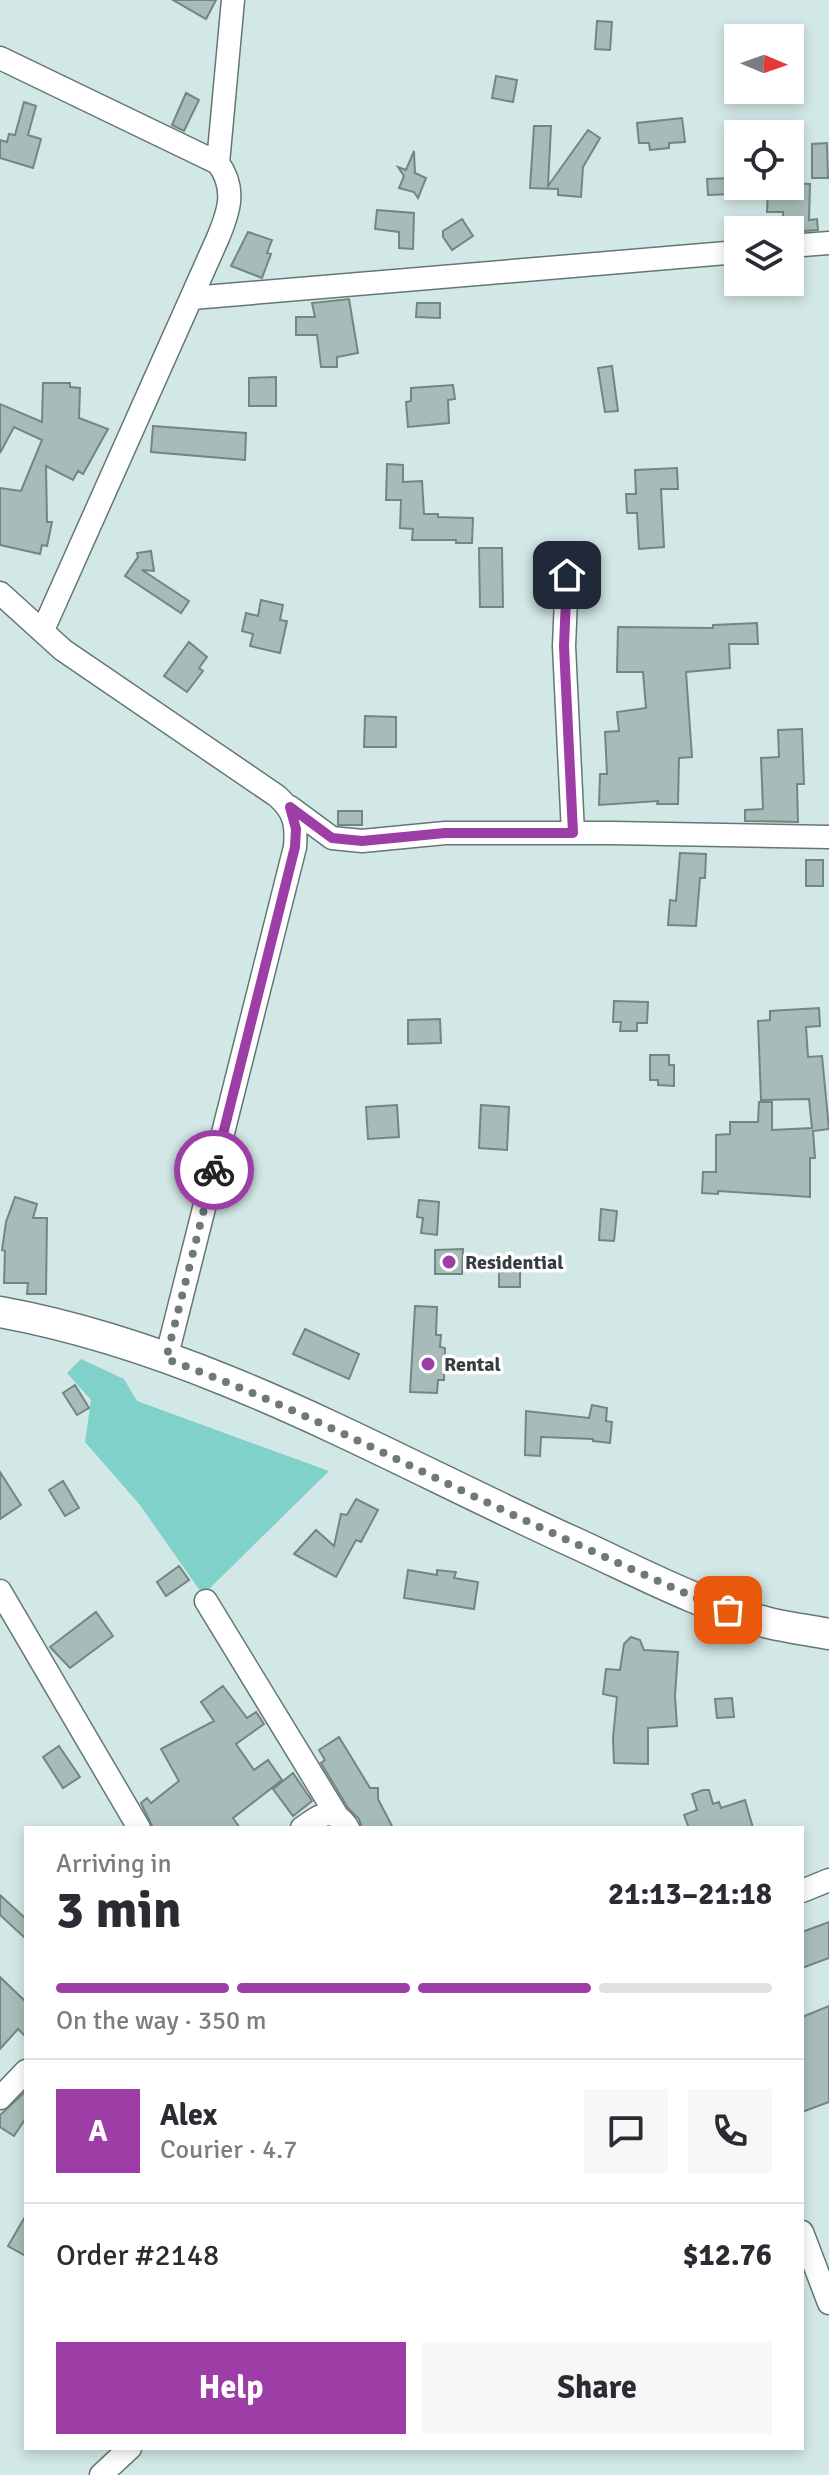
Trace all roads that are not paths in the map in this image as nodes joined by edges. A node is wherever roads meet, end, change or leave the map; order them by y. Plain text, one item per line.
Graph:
1 (233, 0) edge
2 (0, 58) edge
3 (218, 163) junction
4 (829, 243) edge
5 (804, 245) edge
6 (724, 253) edge
7 (192, 298) junction
8 (567, 575) dead end
9 (0, 593) edge
10 (43, 630) junction
11 (290, 807) junction
12 (573, 833) junction
13 (829, 837) edge
14 (0, 1312) edge
15 (166, 1359) junction
16 (0, 1591) edge
17 (206, 1601) dead end
18 (829, 1634) edge
19 (342, 1821) edge
20 (138, 1826) edge
21 (305, 1826) edge
22 (829, 1880) edge
23 (804, 1890) edge
24 (24, 2073) edge
25 (0, 2098) edge
26 (804, 2237) edge
27 (829, 2303) edge
28 (128, 2450) edge
29 (101, 2475) edge

1 - 3 street
2 - 3 street
3 - 7 street
4 - 5 street
6 - 7 street
7 - 10 street
8 - 12 street
9 - 10 street
10 - 11 street
11 - 12 street
11 - 15 street
12 - 13 street
14 - 15 main road
15 - 18 main road
16 - 20 street
17 - 19 street
19 - 21 street
22 - 23 street
24 - 25 street
26 - 27 street
28 - 29 street

